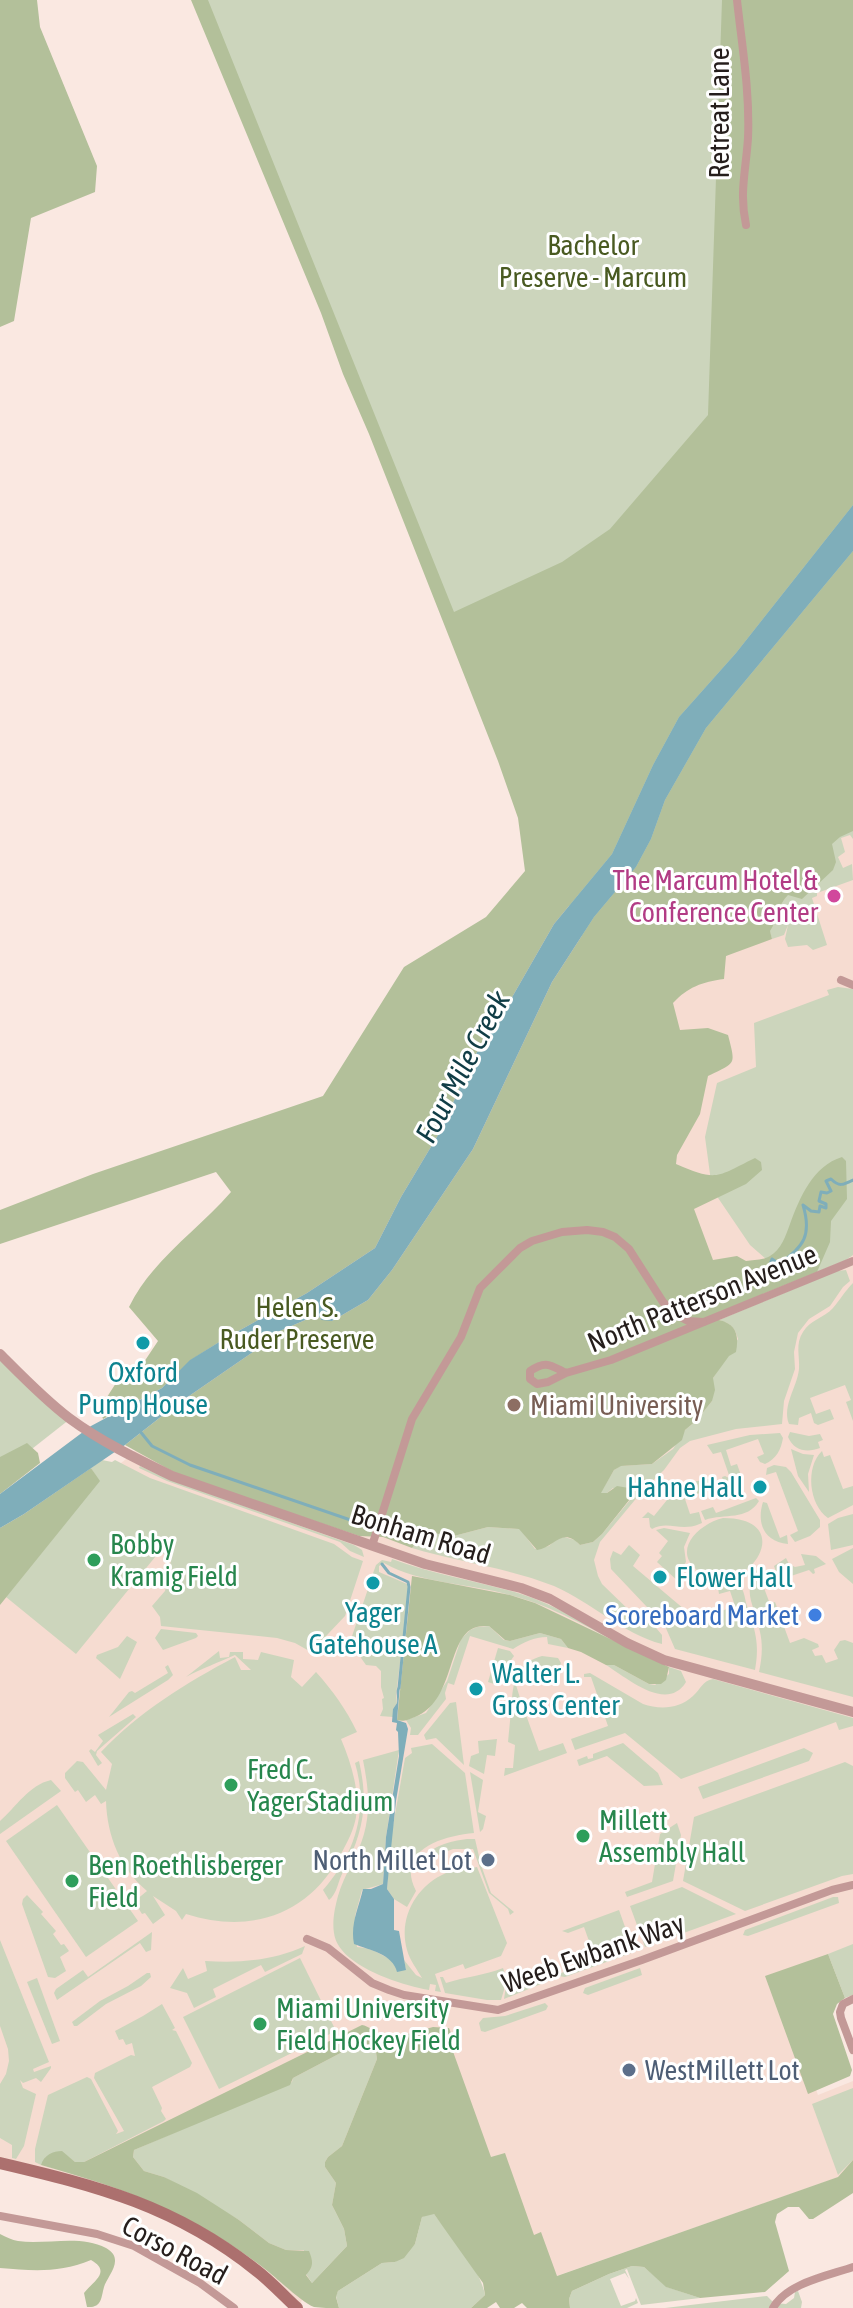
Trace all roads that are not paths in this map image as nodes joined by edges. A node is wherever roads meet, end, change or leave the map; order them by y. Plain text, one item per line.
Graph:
1 (737, 0) edge
2 (746, 225) dead end
3 (841, 980) dead end
4 (853, 985) edge
5 (853, 1261) edge
6 (703, 1322) junction
7 (0, 1354) edge
8 (566, 1373) dead end
9 (372, 1546) junction
10 (853, 1712) edge
11 (853, 1885) edge
12 (307, 1939) dead end
13 (853, 1999) edge
14 (853, 2050) edge
15 (0, 2163) edge
16 (0, 2216) edge
17 (853, 2267) edge
18 (234, 2308) edge
19 (297, 2308) edge
20 (773, 2308) edge

1 - 2 street, Retreat Lane
3 - 4 street
5 - 6 street, North Patterson Avenue
6 - 8 street, North Patterson Avenue
6 - 9 street
7 - 9 street, Bonham Road
9 - 10 street, Bonham Road
11 - 12 street, Weeb Ewbank Way
13 - 14 street
15 - 19 main road
16 - 18 street, Corso Road
17 - 20 street

